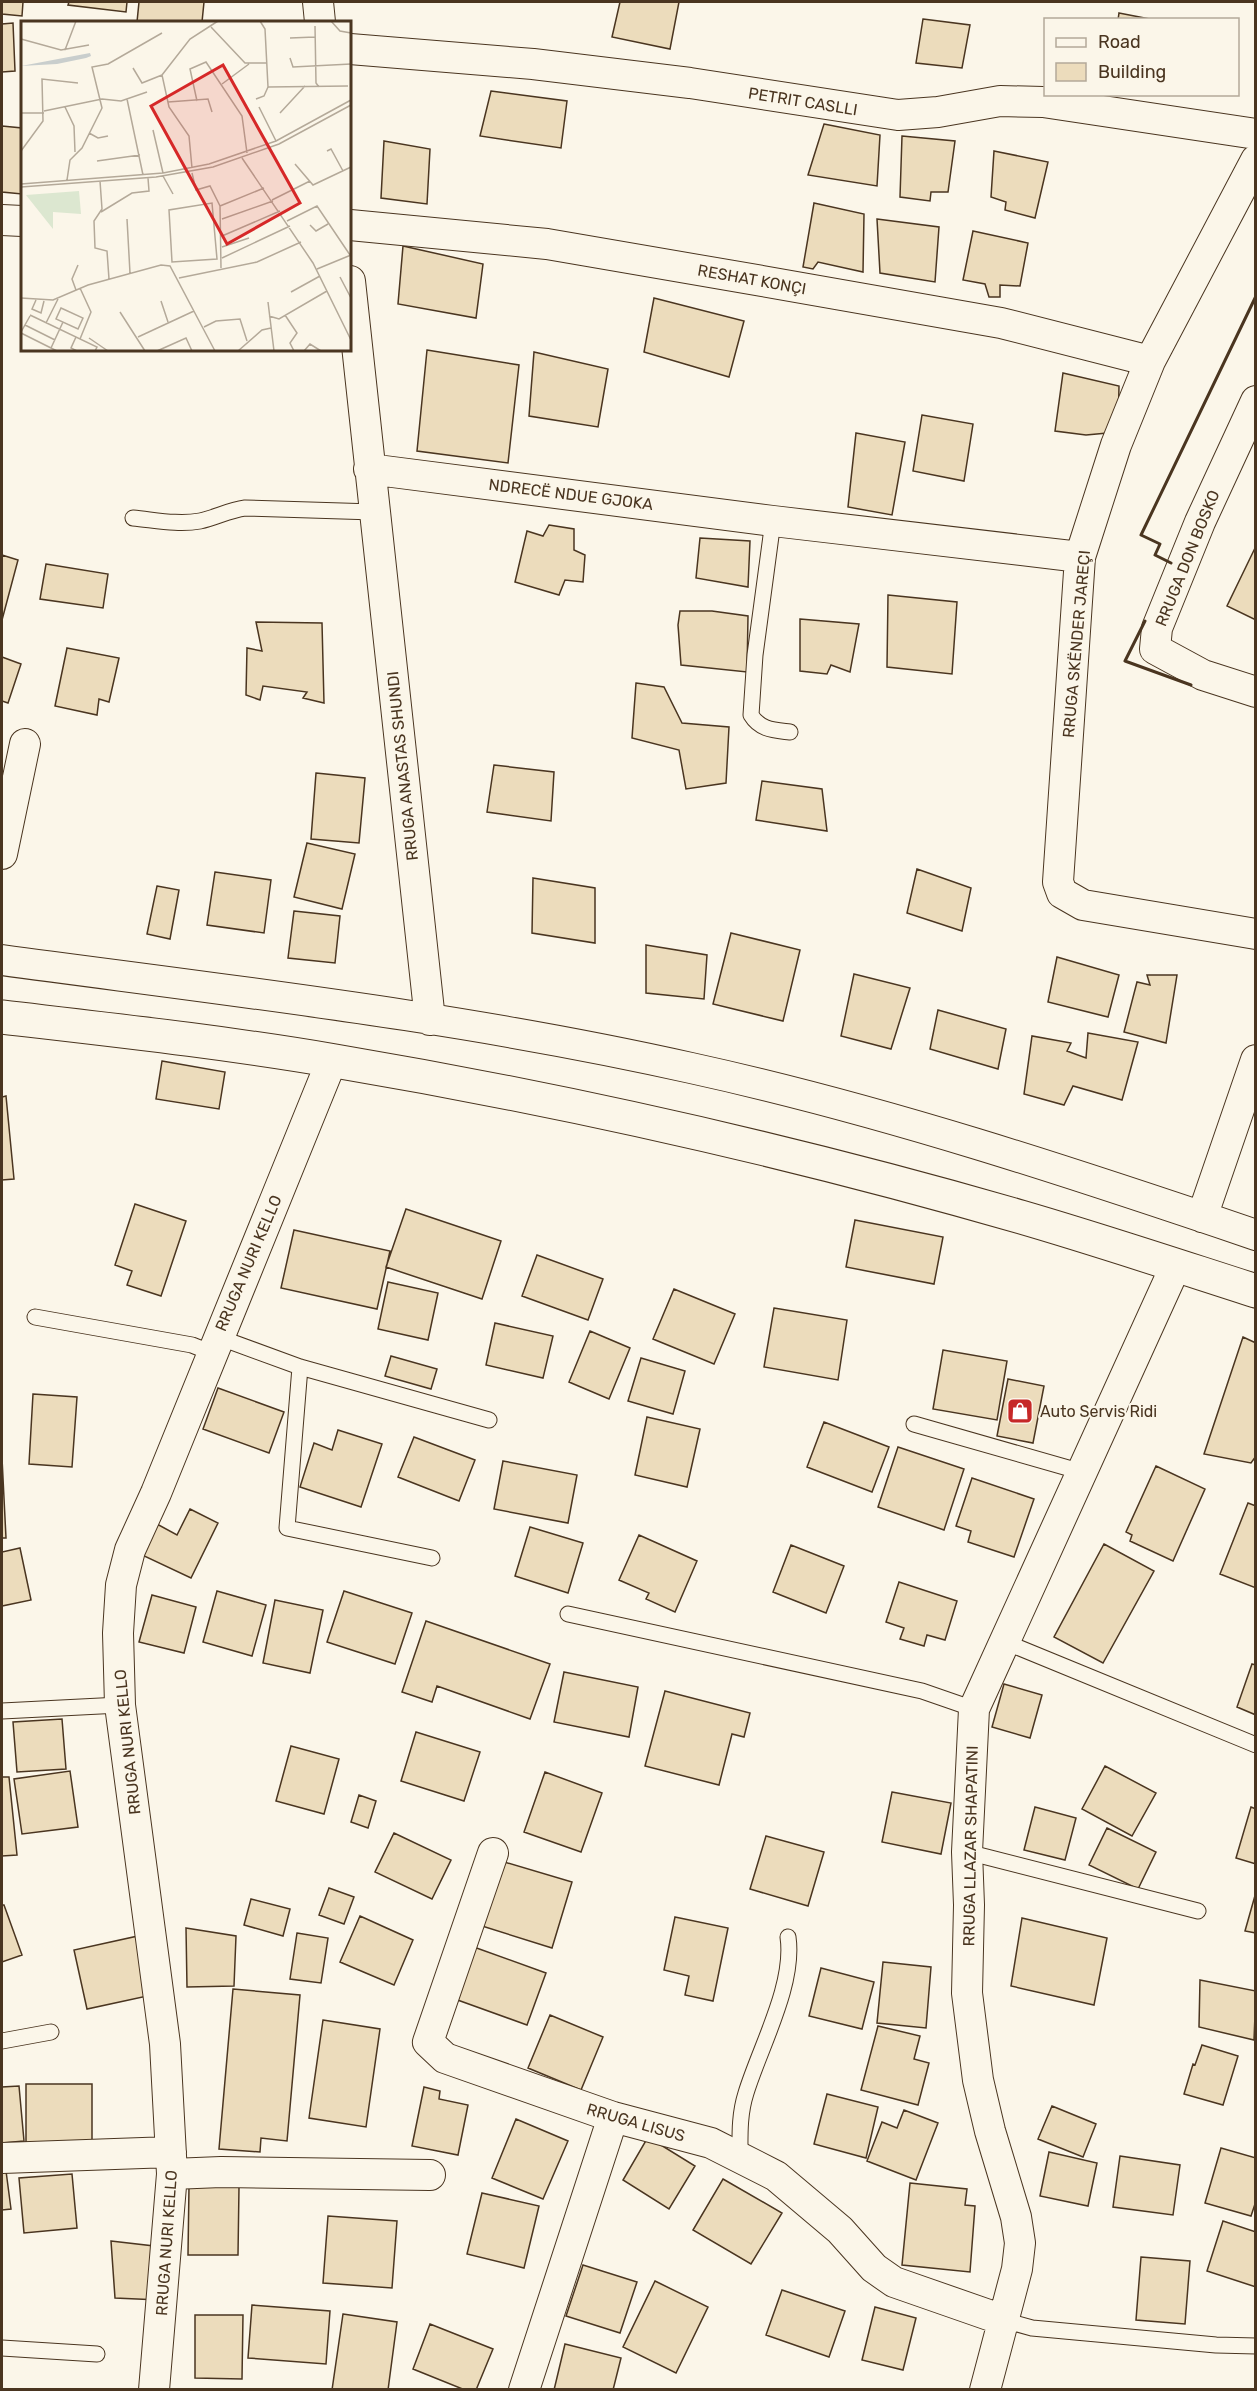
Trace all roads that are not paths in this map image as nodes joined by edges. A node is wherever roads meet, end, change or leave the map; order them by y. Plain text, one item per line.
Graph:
1 (318, 2) edge
2 (320, 21) edge
3 (351, 50) edge
4 (1256, 134) edge
5 (1256, 160) edge
6 (2, 220) edge
7 (21, 221) edge
8 (351, 225) edge
9 (351, 291) edge
10 (1150, 361) junction
11 (1256, 401) edge
12 (369, 469) junction
13 (374, 512) junction
14 (133, 518) dead end
15 (773, 521) junction
16 (1080, 557) junction
17 (1256, 692) edge
18 (790, 732) dead end
19 (25, 744) dead end
20 (2, 854) edge
21 (1256, 934) edge
22 (2, 960) edge
23 (2, 1017) edge
24 (430, 1020) junction
25 (332, 1060) junction
26 (1256, 1060) edge
27 (1202, 1216) junction
28 (1256, 1235) edge
29 (1176, 1265) junction
30 (1256, 1291) edge
31 (35, 1317) dead end
32 (215, 1345) junction
33 (300, 1366) junction
34 (489, 1420) dead end
35 (914, 1424) dead end
36 (1082, 1472) junction
37 (432, 1558) dead end
38 (568, 1614) dead end
39 (1005, 1642) junction
40 (120, 1705) junction
41 (974, 1708) junction
42 (2, 1712) edge
43 (1256, 1745) edge
44 (967, 1852) junction
45 (493, 1853) dead end
46 (1198, 1911) dead end
47 (788, 1937) dead end
48 (51, 2032) dead end
49 (2, 2041) edge
50 (613, 2118) junction
51 (2, 2158) edge
52 (740, 2158) junction
53 (172, 2163) junction
54 (430, 2175) dead end
55 (1003, 2320) junction
56 (1256, 2346) edge
57 (2, 2348) edge
58 (97, 2354) dead end
59 (154, 2390) edge
60 (525, 2390) edge
61 (986, 2390) edge

1 - 2 street
3 - 4 street, PETRIT CASLLI
5 - 10 street, RRUGA SKËNDER JAREÇI
6 - 7 street
8 - 10 street, RESHAT KONÇI
9 - 12 street, RRUGA ANASTAS SHUNDI
10 - 16 street, RRUGA SKËNDER JAREÇI
11 - 17 street, RRUGA DON BOSKO
12 - 13 street, RRUGA ANASTAS SHUNDI
12 - 15 street, NDRECË NDUE GJOKA
13 - 14 lane
13 - 24 street, RRUGA ANASTAS SHUNDI
15 - 16 street, NDRECË NDUE GJOKA
15 - 18 lane
16 - 21 street, RRUGA SKËNDER JAREÇI
19 - 20 street
22 - 24 street
23 - 25 street
24 - 27 street
25 - 29 street
25 - 32 street, RRUGA NURI KELLO
26 - 27 street
27 - 28 street
29 - 30 street
29 - 36 street, RRUGA LLAZAR SHAPATINI
31 - 32 lane
32 - 33 lane
32 - 40 street, RRUGA NURI KELLO
33 - 34 lane
33 - 37 lane
35 - 36 lane
36 - 39 street, RRUGA LLAZAR SHAPATINI
38 - 41 lane
39 - 41 street, RRUGA LLAZAR SHAPATINI
39 - 43 lane
40 - 42 lane
40 - 53 street, RRUGA NURI KELLO
41 - 44 street, RRUGA LLAZAR SHAPATINI
44 - 46 lane
44 - 55 street, RRUGA LLAZAR SHAPATINI
45 - 50 street, RRUGA LISUS
47 - 52 lane
48 - 49 lane
50 - 52 street, RRUGA LISUS
50 - 60 street
51 - 53 street
52 - 55 street, RRUGA LISUS
53 - 54 street
53 - 59 street, RRUGA NURI KELLO
55 - 56 lane
55 - 61 street, RRUGA LLAZAR SHAPATINI
57 - 58 lane

